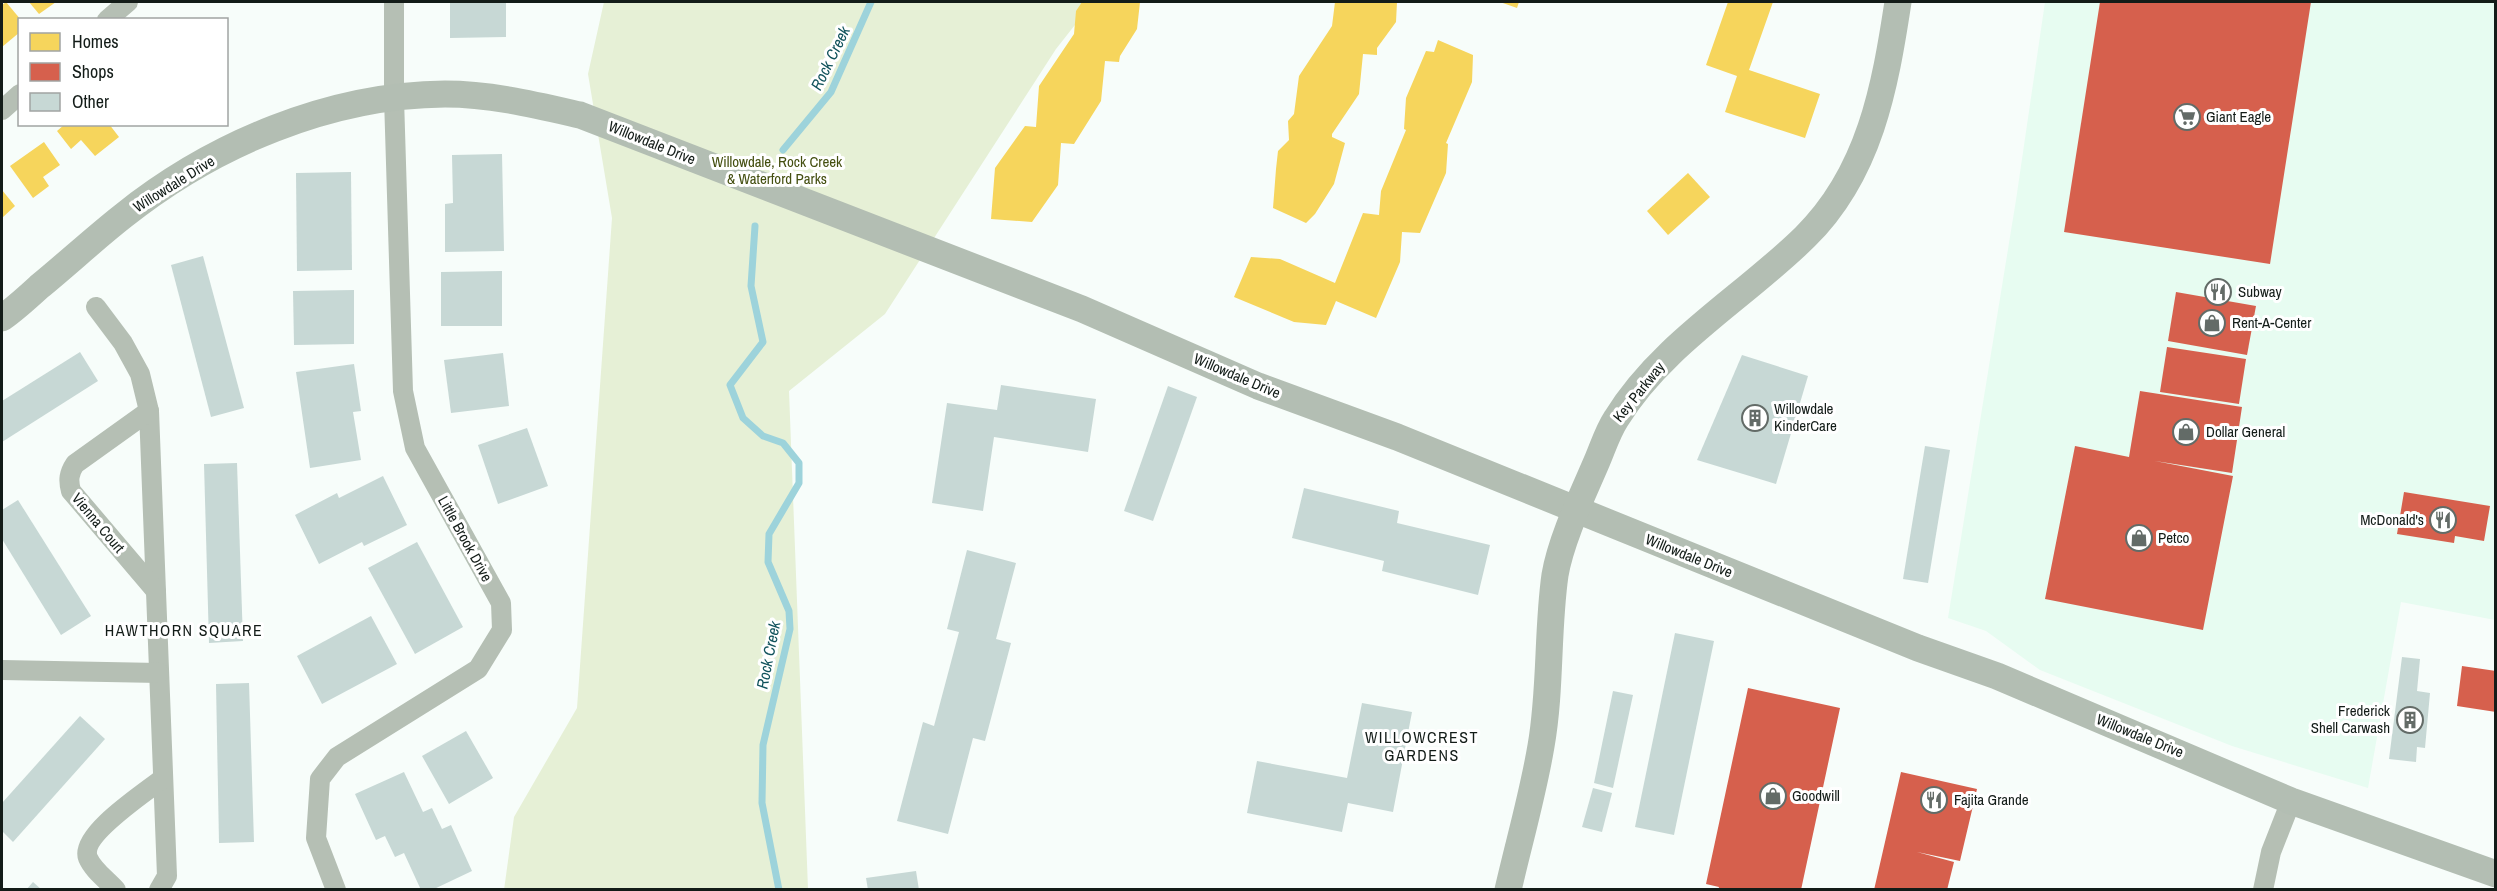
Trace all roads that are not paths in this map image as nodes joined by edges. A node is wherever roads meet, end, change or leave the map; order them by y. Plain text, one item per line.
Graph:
1 (128, 2) edge
2 (394, 2) edge
3 (1898, 2) edge
4 (109, 18) edge
5 (18, 96) edge
6 (394, 98) junction
7 (2, 110) edge
8 (96, 308) dead end
9 (2, 318) edge
10 (149, 411) junction
11 (1576, 509) junction
12 (156, 591) junction
13 (2, 670) edge
14 (159, 672) junction
15 (162, 779) junction
16 (2291, 801) junction
17 (2496, 874) edge
18 (117, 890) edge
19 (159, 890) edge
20 (336, 890) edge
21 (1508, 890) edge
22 (2263, 890) edge

1 - 4 street
2 - 6 street, Little Brook Drive
3 - 11 street, Key Parkway
5 - 7 street
6 - 9 street, Willowdale Drive
6 - 11 street, Willowdale Drive
6 - 20 street, Little Brook Drive
8 - 10 street
10 - 12 street
10 - 12 street, Vienna Court
11 - 16 street, Willowdale Drive
11 - 21 street, Key Parkway
12 - 14 street
13 - 14 street
14 - 15 street
15 - 18 street
15 - 19 street
16 - 17 street, Willowdale Drive
16 - 22 street

